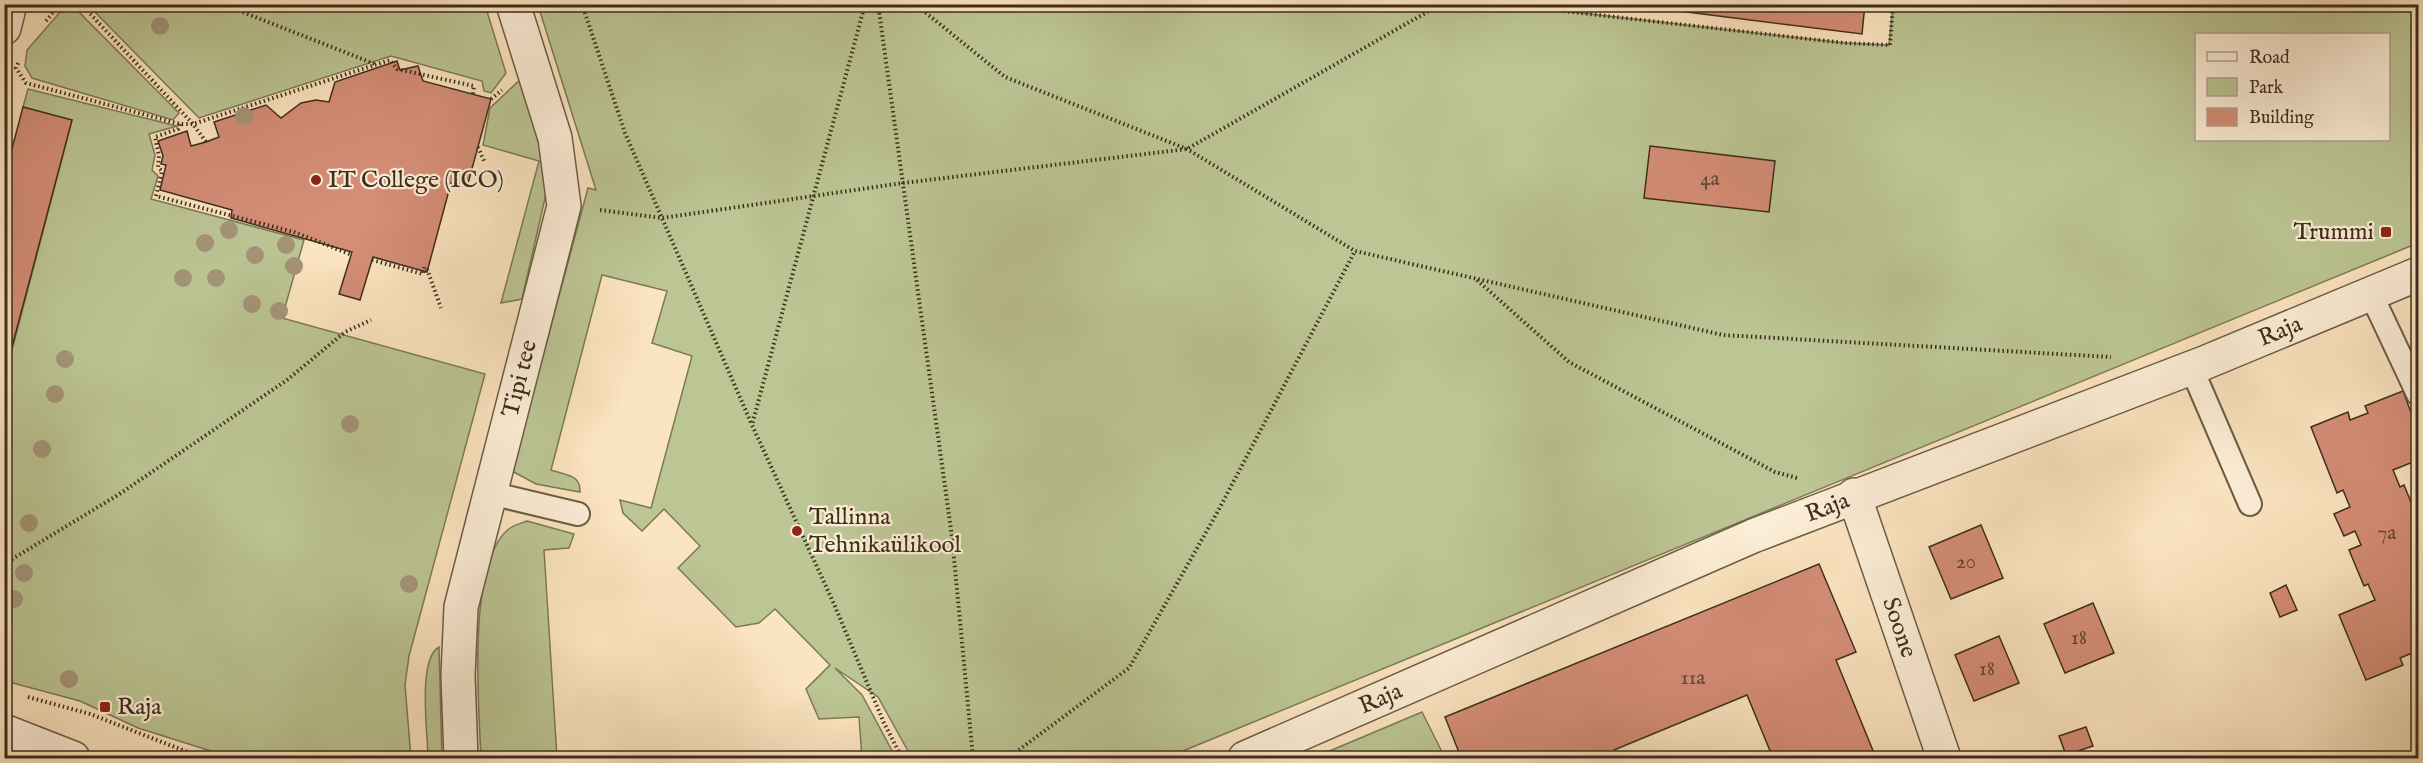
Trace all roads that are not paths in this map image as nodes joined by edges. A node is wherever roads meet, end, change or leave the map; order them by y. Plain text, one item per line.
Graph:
1 (10, 4) edge
2 (513, 4) edge
3 (4, 28) edge
4 (2418, 274) edge
5 (2372, 294) junction
6 (2192, 367) junction
7 (2418, 394) edge
8 (490, 493) junction
9 (1854, 495) junction
10 (2250, 504) dead end
11 (578, 514) dead end
12 (4, 731) edge
13 (73, 759) edge
14 (461, 759) edge
15 (1245, 759) edge
16 (1944, 759) edge

1 - 3 street
2 - 8 street, Tipi tee
4 - 5 street, Raja
5 - 6 street, Raja
5 - 7 lane
6 - 9 street, Raja
6 - 10 lane
8 - 11 lane
8 - 14 street, Tipi tee
9 - 15 street, Raja
9 - 16 street, Soone
12 - 13 street

